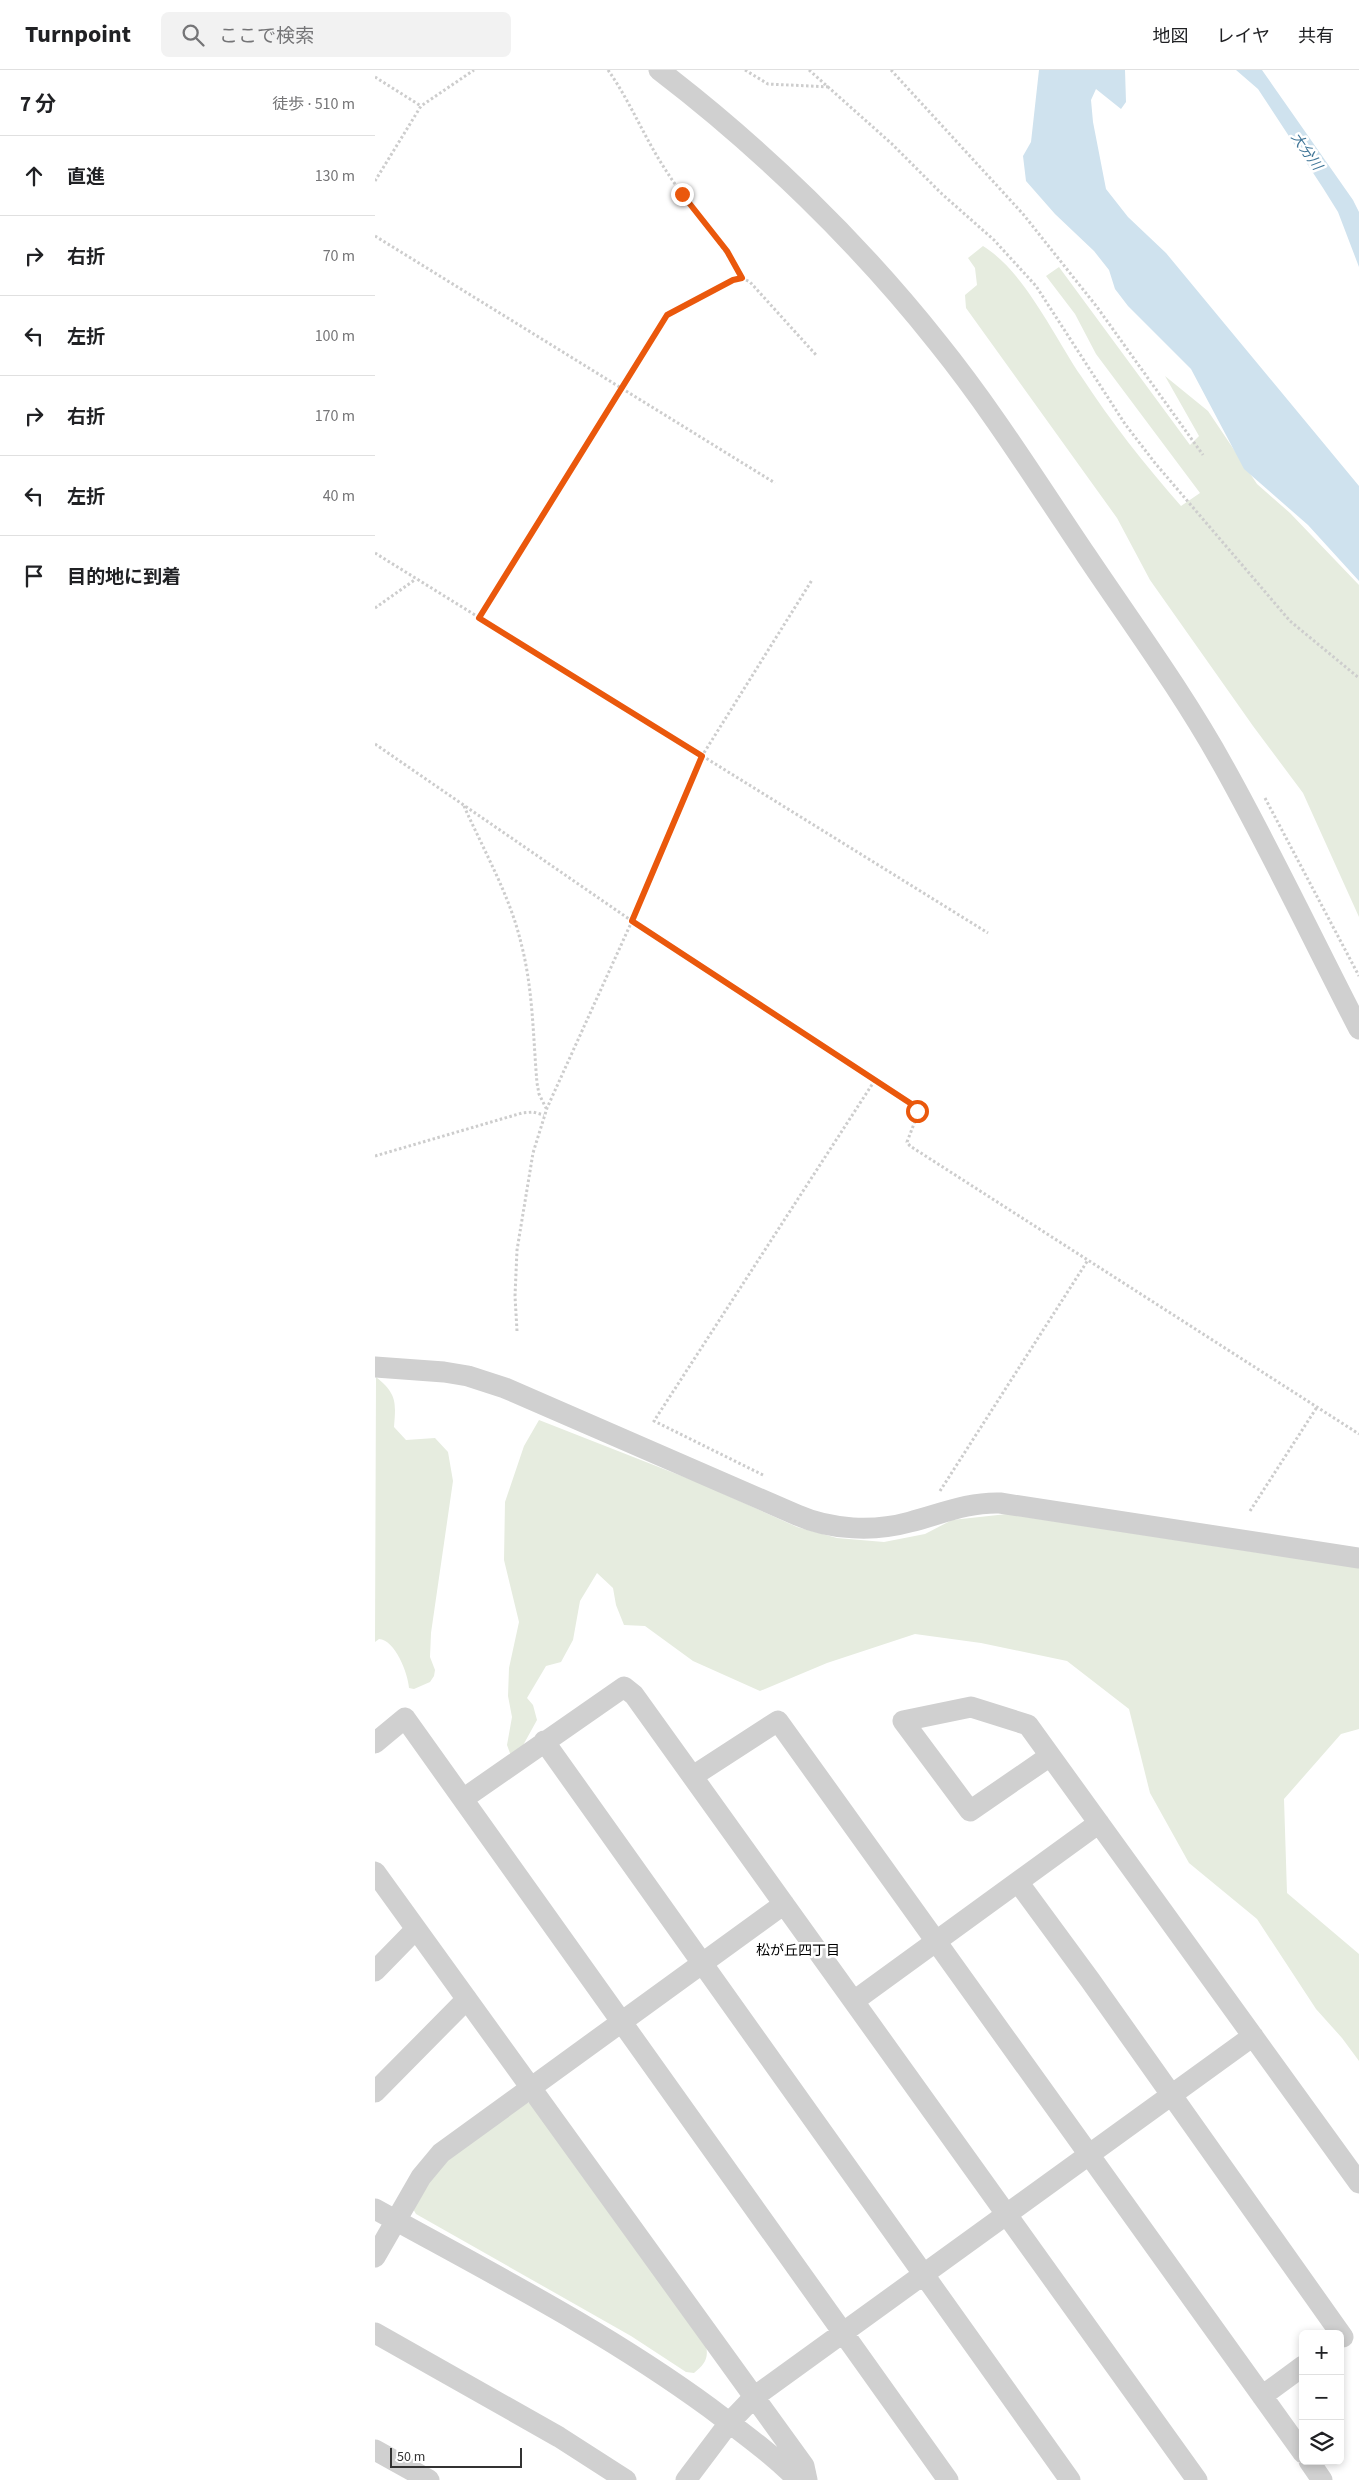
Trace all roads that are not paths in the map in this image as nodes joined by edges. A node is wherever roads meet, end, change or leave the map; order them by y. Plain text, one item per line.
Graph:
1 (659, 70) edge
2 (1359, 1029) edge
3 (375, 1367) edge
4 (1359, 1558) edge
5 (544, 1741) junction
6 (375, 1743) edge
7 (1050, 1756) junction
8 (693, 1776) junction
9 (463, 1800) junction
10 (1099, 1823) junction
11 (375, 1872) edge
12 (1018, 1882) junction
13 (784, 1904) junction
14 (416, 1929) junction
15 (936, 1942) junction
16 (702, 1963) junction
17 (375, 1971) edge
18 (467, 1999) junction
19 (854, 2001) junction
20 (621, 2022) junction
21 (1253, 2036) junction
22 (531, 2087) junction
23 (375, 2092) edge
24 (1171, 2095) junction
25 (1089, 2155) junction
26 (1359, 2183) edge
27 (375, 2209) edge
28 (1007, 2214) junction
29 (396, 2220) junction
30 (375, 2257) edge
31 (923, 2274) junction
32 (843, 2332) junction
33 (375, 2333) edge
34 (1347, 2334) edge
35 (1299, 2369) edge
36 (1262, 2396) junction
37 (754, 2397) junction
38 (729, 2423) junction
39 (1299, 2447) edge
40 (375, 2450) edge
41 (416, 2477) edge
42 (625, 2480) edge
43 (686, 2480) edge
44 (798, 2480) edge
45 (807, 2480) edge
46 (948, 2480) edge
47 (1070, 2480) edge
48 (1197, 2480) edge

1 - 2 street
3 - 4 street
5 - 8 street
5 - 9 street
5 - 16 street
6 - 9 street
7 - 7 street
7 - 10 street
8 - 13 street
8 - 15 street
9 - 20 street
10 - 12 street
10 - 21 street
11 - 14 street
12 - 15 street
12 - 24 street
13 - 16 street
13 - 19 street
14 - 17 street
14 - 18 street
15 - 19 street
15 - 25 street
16 - 20 street
16 - 31 street
18 - 22 street
18 - 23 street
19 - 28 street
20 - 22 street
20 - 32 street
21 - 24 street
21 - 26 street
22 - 29 street
22 - 37 street
24 - 25 street
24 - 34 street
25 - 28 street
25 - 36 street
27 - 29 street
28 - 31 street
28 - 48 street
29 - 30 street
29 - 38 street
31 - 32 street
31 - 47 street
32 - 37 street
32 - 46 street
33 - 42 street
35 - 36 street
36 - 39 street
37 - 38 street
37 - 45 street
38 - 43 street
38 - 44 street
40 - 41 street

